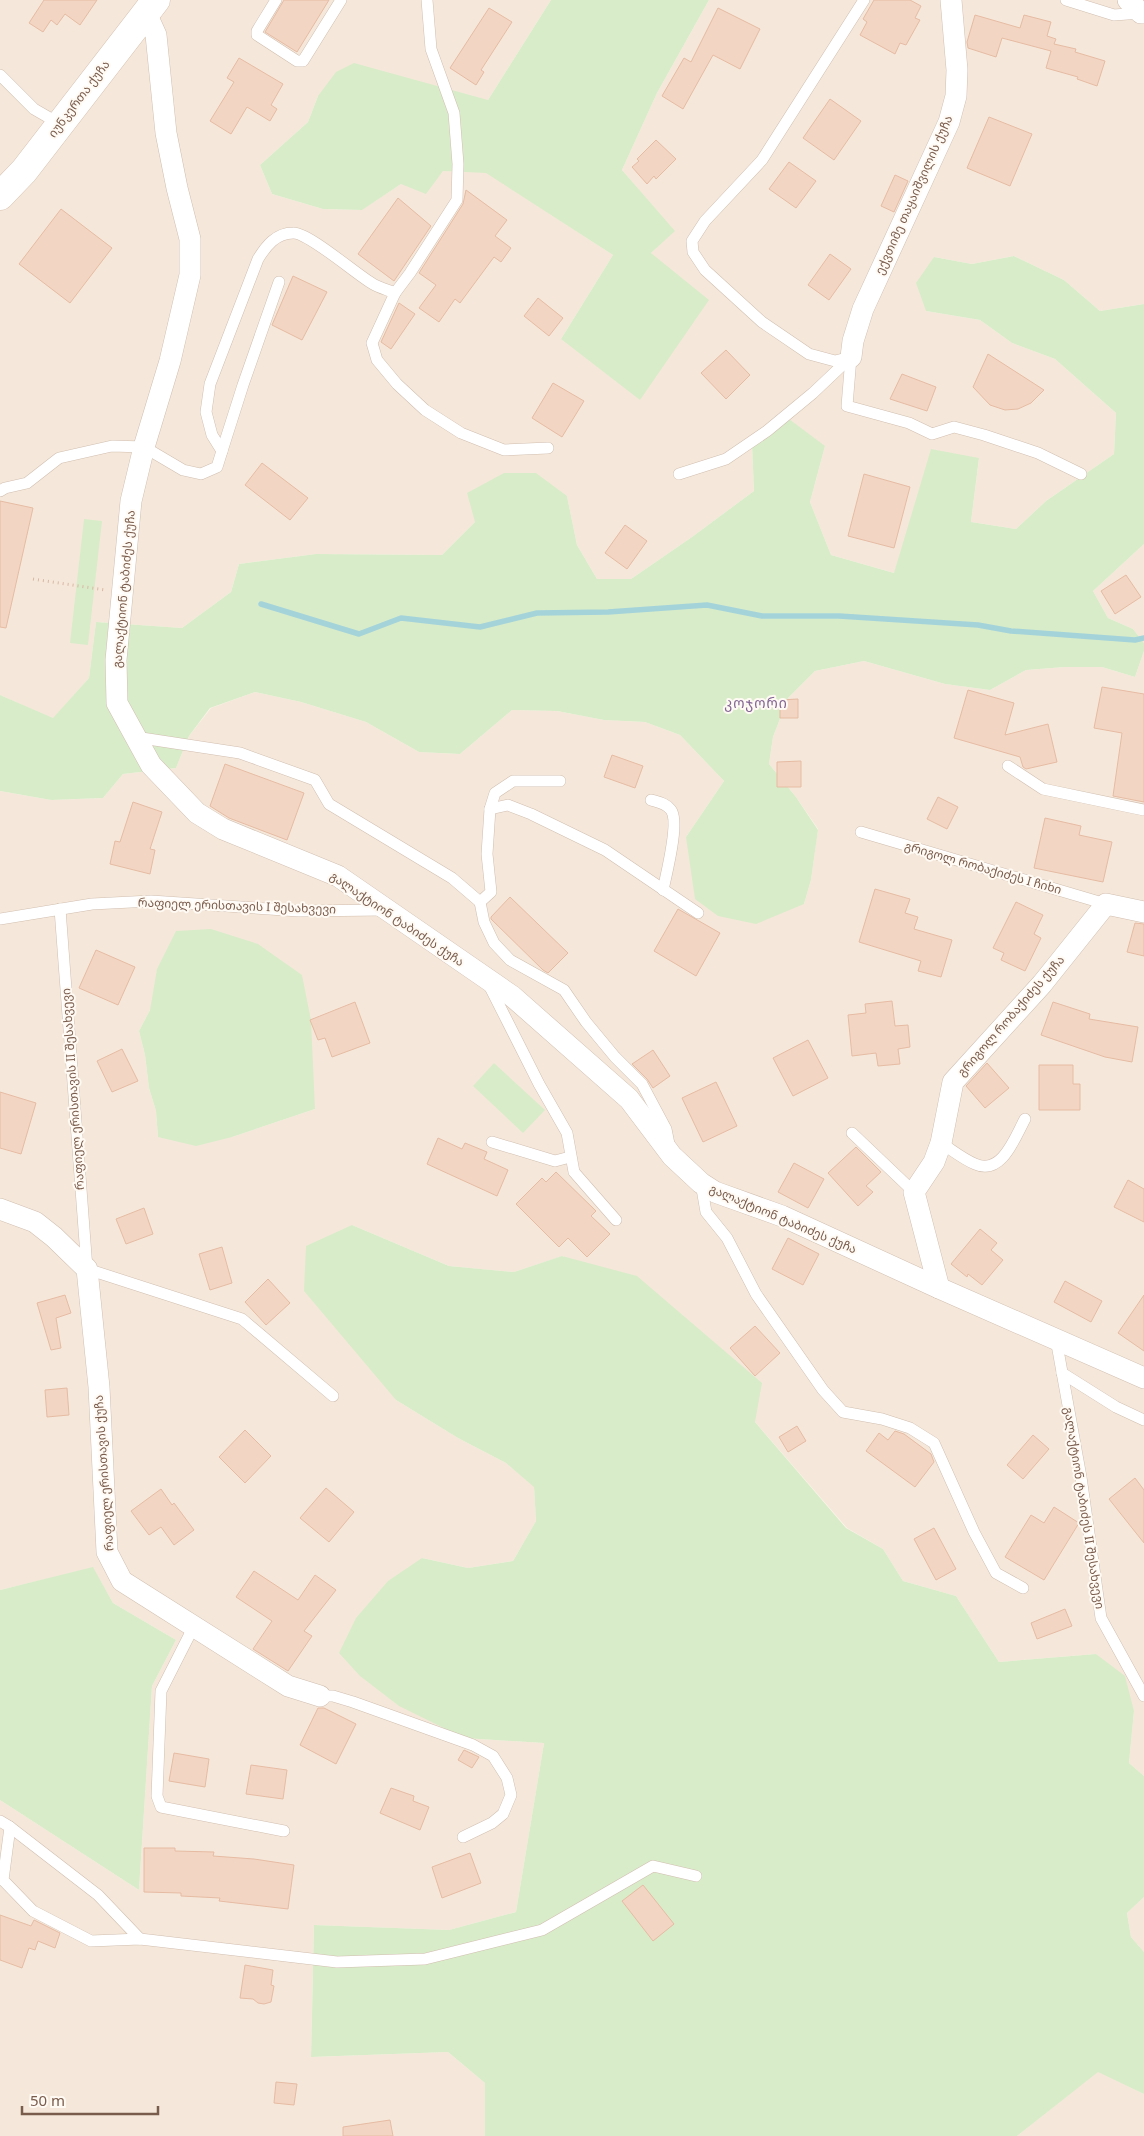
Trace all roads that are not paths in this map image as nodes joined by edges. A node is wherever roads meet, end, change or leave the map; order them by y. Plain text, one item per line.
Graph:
1 (276, 0) edge
2 (340, 0) edge
3 (427, 0) edge
4 (864, 0) edge
5 (951, 0) edge
6 (1066, 0) edge
7 (151, 7) edge
8 (1138, 9) edge
9 (0, 75) edge
10 (60, 124) junction
11 (0, 196) edge
12 (279, 282) dead end
13 (395, 293) junction
14 (851, 357) junction
15 (144, 448) junction
16 (548, 448) dead end
17 (222, 451) junction
18 (679, 474) dead end
19 (1081, 474) dead end
20 (0, 491) edge
21 (134, 737) junction
22 (1008, 766) dead end
23 (560, 781) dead end
24 (651, 800) dead end
25 (490, 809) junction
26 (1144, 810) edge
27 (861, 832) dead end
28 (663, 890) junction
29 (480, 902) junction
30 (1106, 904) junction
31 (60, 909) junction
32 (386, 910) junction
33 (698, 912) dead end
34 (1144, 912) edge
35 (0, 919) edge
36 (488, 981) junction
37 (1025, 1119) dead end
38 (852, 1133) dead end
39 (492, 1142) dead end
40 (941, 1143) junction
41 (672, 1156) junction
42 (570, 1157) junction
43 (701, 1183) junction
44 (914, 1192) junction
45 (0, 1209) edge
46 (616, 1220) dead end
47 (86, 1269) junction
48 (938, 1288) junction
49 (1056, 1339) junction
50 (1062, 1373) junction
51 (1144, 1378) edge
52 (333, 1396) dead end
53 (1144, 1420) edge
54 (1023, 1588) dead end
55 (194, 1626) junction
56 (320, 1696) joint
57 (1144, 1696) edge
58 (0, 1820) edge
59 (10, 1827) junction
60 (284, 1831) dead end
61 (463, 1837) dead end
62 (696, 1876) dead end
63 (140, 1939) junction

1 - 2 lane
3 - 13 lane
4 - 14 lane
5 - 14 street, ექვთიმე თაყაიშვილის ქუჩა
6 - 8 lane
7 - 10 main road, იუნკერთა ქუჩა
7 - 15 street, გალაქტიონ ტაბიძეს ქუჩა
9 - 10 lane
10 - 11 main road, იუნკერთა ქუჩა
12 - 17 lane
13 - 16 lane
13 - 17 lane
14 - 18 lane
14 - 19 lane
15 - 17 lane
15 - 20 lane
15 - 21 street, გალაქტიონ ტაბიძეს ქუჩა
21 - 29 lane
21 - 32 street, გალაქტიონ ტაბიძეს ქუჩა
22 - 26 lane
23 - 25 lane
24 - 28 lane
25 - 28 lane
25 - 29 lane
27 - 30 lane, გრიგოლ რობაქიძეს I ჩიხი
28 - 33 lane
29 - 41 lane
30 - 34 street
30 - 40 street, გრიგოლ რობაქიძეს ქუჩა
31 - 32 lane, რაფიელ ერისთავის I შესახვევი
31 - 35 lane, რაფიელ ერისთავის I შესახვევი
31 - 47 lane, რაფიელ ერისთავის II შესახვევი
32 - 36 street, გალაქტიონ ტაბიძეს ქუჩა
36 - 41 street, გალაქტიონ ტაბიძეს ქუჩა
36 - 42 lane
37 - 40 lane
38 - 44 lane
39 - 42 lane
40 - 44 street, გრიგოლ რობაქიძეს ქუჩა
41 - 43 street, გალაქტიონ ტაბიძეს ქუჩა
42 - 46 lane
43 - 48 street, გალაქტიონ ტაბიძეს ქუჩა
43 - 54 lane
44 - 48 street
45 - 47 street
47 - 52 lane
47 - 55 street, რაფიელ ერისთავის ქუჩა
48 - 49 street, გალაქტიონ ტაბიძეს ქუჩა
49 - 50 lane, გალაქტიონ ტაბიძეს II შესახვევი
49 - 51 street, გალაქტიონ ტაბიძეს ქუჩა
50 - 53 lane
50 - 57 lane, გალაქტიონ ტაბიძეს II შესახვევი
55 - 56 street, რაფიელ ერისთავის ქუჩა
55 - 60 lane
56 - 61 lane
58 - 59 lane
59 - 63 lane
59 - 63 lane
62 - 63 lane

